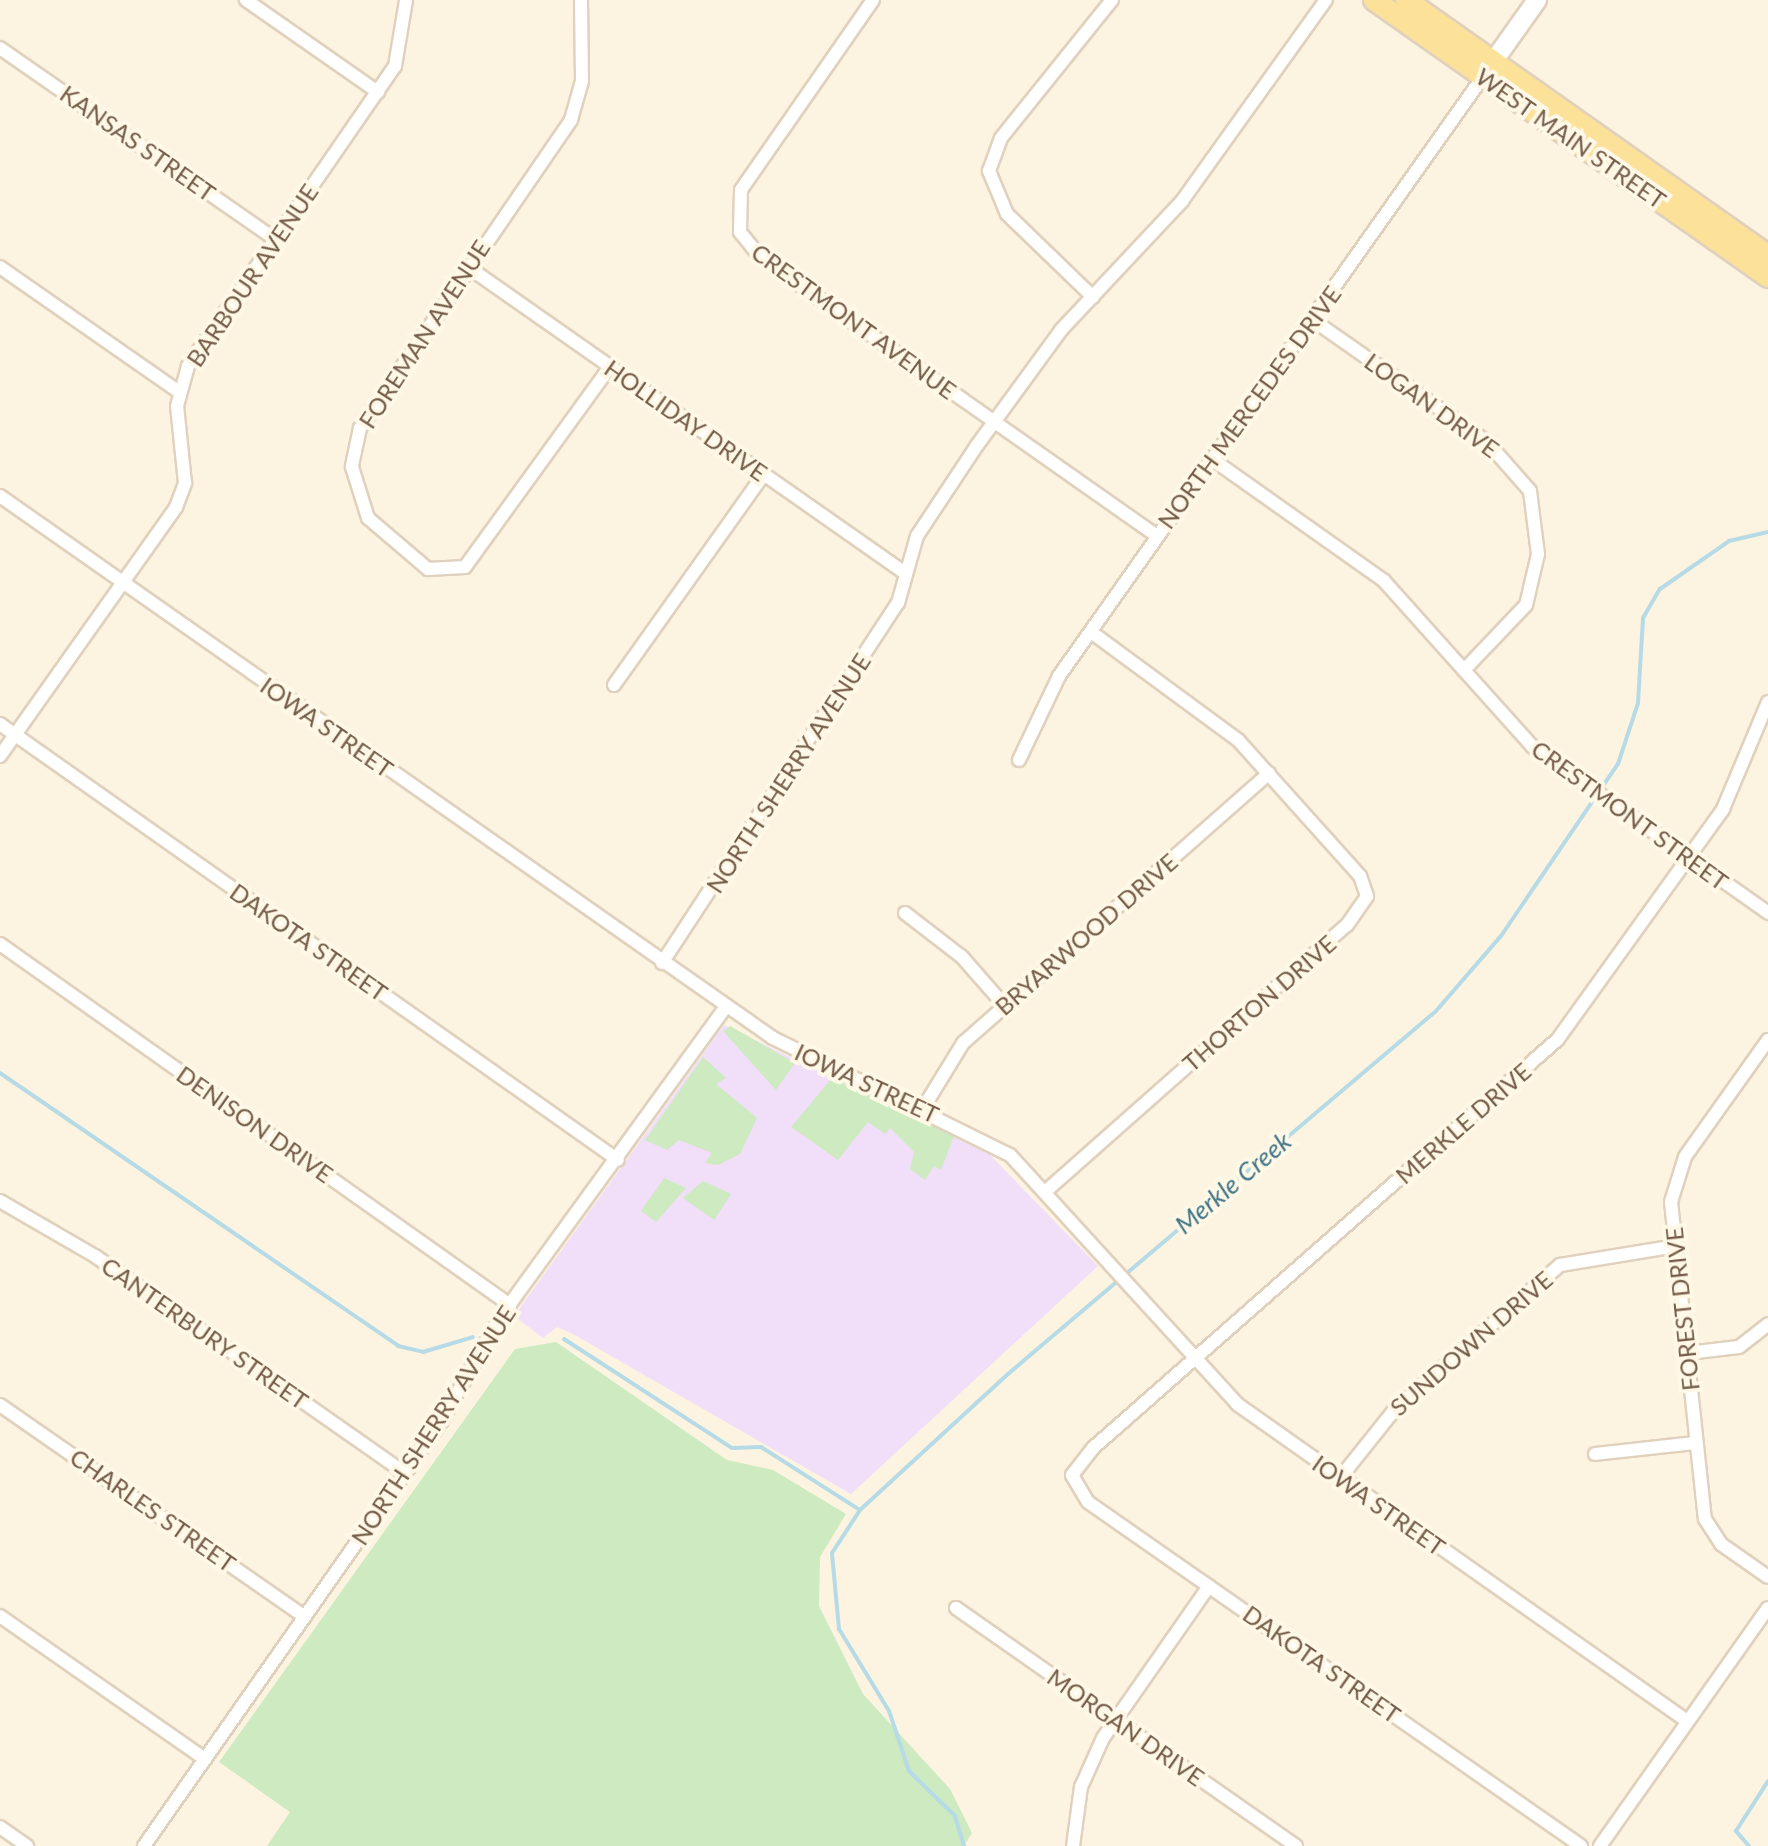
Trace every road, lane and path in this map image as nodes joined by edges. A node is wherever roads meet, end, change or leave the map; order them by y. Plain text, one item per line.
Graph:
1 (246, 0) edge
2 (406, 0) edge
3 (581, 0) edge
4 (873, 0) edge
5 (1112, 0) edge
6 (1326, 0) edge
7 (1374, 0) edge
8 (1406, 0) edge
9 (1537, 0) edge
10 (0, 48) edge
11 (1488, 69) junction
12 (378, 92) junction
13 (275, 239) junction
14 (1768, 255) edge
15 (0, 267) edge
16 (468, 267) junction
17 (1768, 277) edge
18 (1093, 297) junction
19 (1313, 320) junction
20 (610, 367) junction
21 (179, 392) junction
22 (994, 422) junction
23 (1212, 459) junction
24 (763, 475) junction
25 (0, 496) edge
26 (1157, 536) junction
27 (905, 573) junction
28 (121, 582) junction
29 (1091, 632) junction
30 (1464, 670) junction
31 (614, 685) dead end
32 (1768, 702) edge
33 (0, 724) edge
34 (15, 735) junction
35 (0, 756) edge
36 (1019, 760) dead end
37 (1269, 773) junction
38 (1689, 858) junction
39 (905, 913) dead end
40 (1768, 913) edge
41 (0, 944) edge
42 (662, 963) junction
43 (1004, 1005) junction
44 (726, 1007) junction
45 (1768, 1040) edge
46 (922, 1110) junction
47 (618, 1160) junction
48 (1046, 1191) junction
49 (0, 1201) edge
50 (1676, 1246) junction
51 (510, 1305) junction
52 (1768, 1324) edge
53 (1688, 1353) junction
54 (1195, 1360) junction
55 (0, 1405) edge
56 (1695, 1443) junction
57 (1595, 1454) dead end
58 (405, 1473) junction
59 (1072, 1475) joint
60 (1340, 1478) junction
61 (1768, 1577) edge
62 (1209, 1586) junction
63 (956, 1608) dead end
64 (1768, 1608) edge
65 (0, 1616) edge
66 (305, 1617) junction
67 (1116, 1720) junction
68 (1687, 1721) junction
69 (205, 1759) junction
70 (0, 1827) edge
71 (27, 1846) edge
72 (144, 1846) edge
73 (1073, 1846) edge
74 (1296, 1846) edge
75 (1581, 1846) edge
76 (1600, 1846) edge

1 - 12 street
2 - 12 street, BARBOUR AVENUE
3 - 16 street, FOREMAN AVENUE
4 - 22 street, CRESTMONT AVENUE
5 - 18 street
6 - 18 street, NORTH SHERRY AVENUE
7 - 11 main road, WEST MAIN STREET
8 - 11 main road, WEST MAIN STREET
9 - 11 street
10 - 13 street, KANSAS STREET
11 - 14 main road, WEST MAIN STREET
11 - 17 main road, WEST MAIN STREET
11 - 19 street, NORTH MERCEDES DRIVE
12 - 13 street, BARBOUR AVENUE
13 - 21 street, BARBOUR AVENUE
15 - 21 street
16 - 20 street, HOLLIDAY DRIVE
16 - 20 street, FOREMAN AVENUE
18 - 22 street, NORTH SHERRY AVENUE
19 - 23 street, NORTH MERCEDES DRIVE
19 - 30 street, LOGAN DRIVE
20 - 24 street, HOLLIDAY DRIVE
21 - 28 street, BARBOUR AVENUE
22 - 26 street, CRESTMONT AVENUE
22 - 27 street, NORTH SHERRY AVENUE
23 - 26 street, NORTH MERCEDES DRIVE
23 - 30 street, CRESTMONT STREET
24 - 27 street, HOLLIDAY DRIVE
24 - 31 street
25 - 28 street, IOWA STREET
26 - 29 street, NORTH MERCEDES DRIVE
27 - 42 street, NORTH SHERRY AVENUE
28 - 34 street, BARBOUR AVENUE
28 - 42 street, IOWA STREET
29 - 36 street, NORTH MERCEDES DRIVE
29 - 37 street
30 - 38 street, CRESTMONT STREET
32 - 38 street, MERKLE DRIVE
33 - 34 street, DAKOTA STREET
34 - 35 street, BARBOUR AVENUE
34 - 47 street, DAKOTA STREET
37 - 43 street, BRYARWOOD DRIVE
37 - 48 street, THORTON DRIVE
38 - 40 street, CRESTMONT STREET
38 - 54 street, MERKLE DRIVE
39 - 43 street
41 - 51 street, DENISON DRIVE
42 - 44 street, IOWA STREET
43 - 46 street, BRYARWOOD DRIVE
44 - 46 street, IOWA STREET
44 - 47 street, NORTH SHERRY AVENUE
45 - 50 street, FOREST DRIVE
46 - 48 street, IOWA STREET
47 - 51 street, NORTH SHERRY AVENUE
48 - 54 street, IOWA STREET
49 - 58 street, CANTERBURY STREET
50 - 53 street, FOREST DRIVE
50 - 60 street, SUNDOWN DRIVE
51 - 58 street, NORTH SHERRY AVENUE
52 - 53 street
53 - 56 street, FOREST DRIVE
54 - 59 street, MERKLE DRIVE
54 - 60 street, IOWA STREET
55 - 66 street, CHARLES STREET
56 - 57 street
56 - 61 street, FOREST DRIVE
58 - 66 street, NORTH SHERRY AVENUE
59 - 62 street, DAKOTA STREET
60 - 68 street, IOWA STREET
62 - 67 street
62 - 75 street, DAKOTA STREET
63 - 67 street, MORGAN DRIVE
64 - 68 street
65 - 69 street
66 - 69 street, NORTH SHERRY AVENUE
67 - 73 street
67 - 74 street, MORGAN DRIVE
68 - 76 street
69 - 72 street, NORTH SHERRY AVENUE
70 - 71 street

